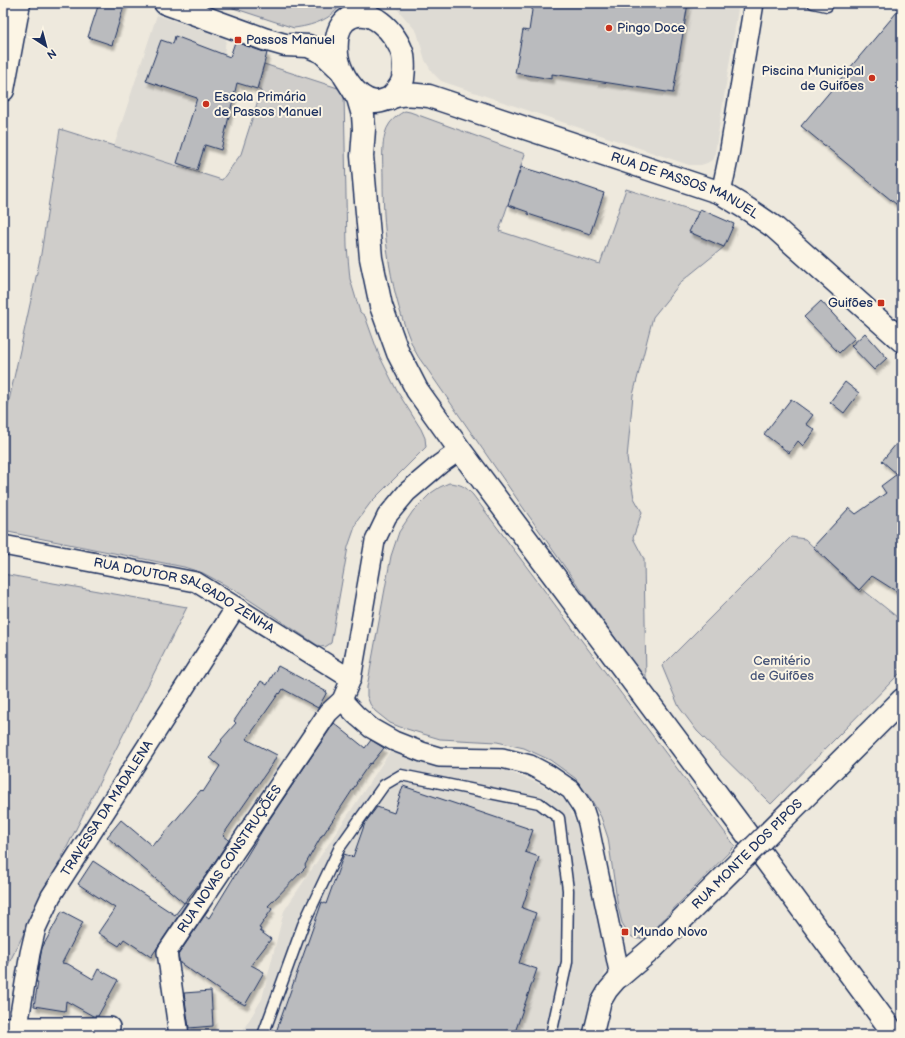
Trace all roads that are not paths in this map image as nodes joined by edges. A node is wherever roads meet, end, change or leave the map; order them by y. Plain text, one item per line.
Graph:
1 (19, 3) edge
2 (165, 3) edge
3 (754, 3) edge
4 (813, 3) edge
5 (827, 6) dead end
6 (373, 12) edge
7 (347, 17) edge
8 (308, 46) junction
9 (402, 54) junction
10 (346, 78) junction
11 (3, 90) edge
12 (428, 96) junction
13 (387, 100) junction
14 (364, 129) junction
15 (721, 193) junction
16 (902, 341) edge
17 (460, 450) junction
18 (3, 545) edge
19 (236, 607) junction
20 (351, 679) junction
21 (342, 700) junction
22 (902, 700) edge
23 (620, 976) junction
24 (10, 1027) edge
25 (110, 1027) dead end
26 (178, 1035) edge
27 (263, 1035) edge
28 (551, 1035) edge
29 (593, 1035) edge
30 (895, 1035) edge

1 - 11 main road
2 - 8 main road
3 - 15 street
4 - 5 lane
6 - 7 main road
6 - 9 main road
7 - 8 main road
7 - 10 main road
8 - 10 main road
9 - 12 main road
9 - 13 main road
10 - 13 main road
10 - 14 main road
12 - 13 main road, RUA DE PASSOS MANUEL
12 - 15 main road, RUA DE PASSOS MANUEL
13 - 14 main road
14 - 17 main road
15 - 16 main road, RUA DE PASSOS MANUEL
17 - 20 street
17 - 30 main road
18 - 19 street, RUA DOUTOR SALGADO ZENHA
19 - 20 street, RUA DOUTOR SALGADO ZENHA
19 - 24 street, TRAVESSA DA MADALENA
20 - 21 street
21 - 23 street
21 - 26 street, RUA NOVAS CONSTRUÇÕES
22 - 23 main road, RUA MONTE DOS PIPOS, bridge
23 - 29 street, RUA MONTE DOS PIPOS
24 - 25 street
27 - 28 lane

